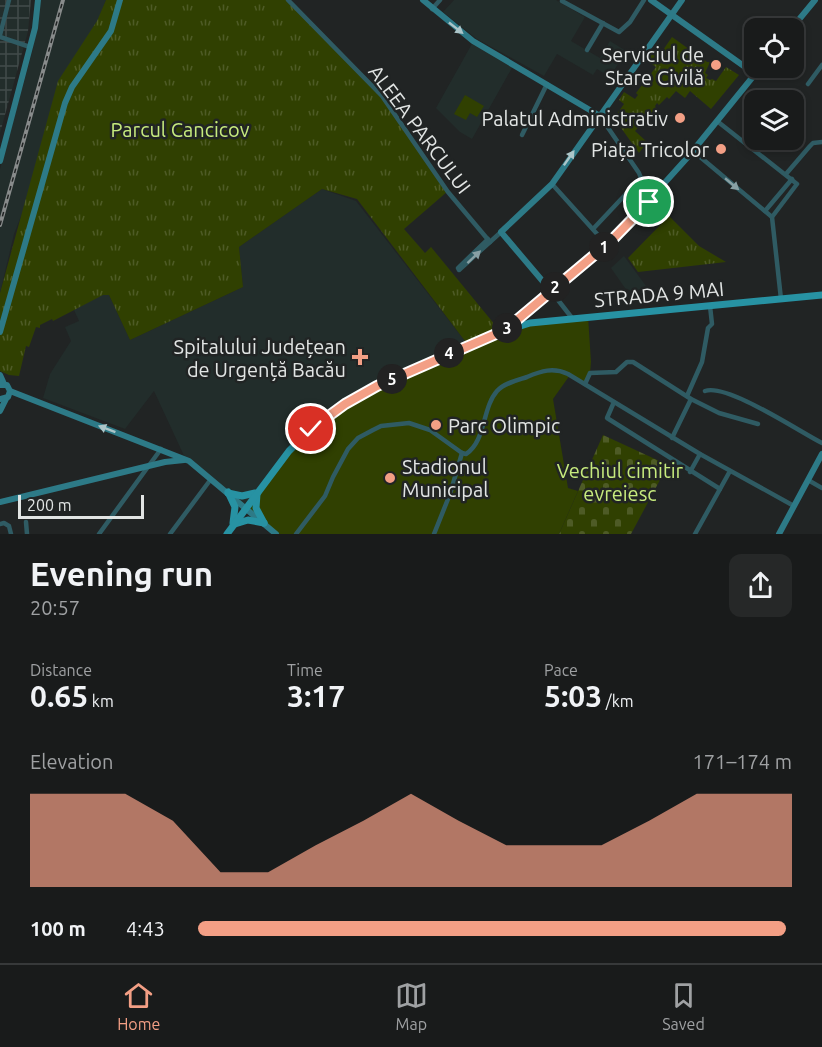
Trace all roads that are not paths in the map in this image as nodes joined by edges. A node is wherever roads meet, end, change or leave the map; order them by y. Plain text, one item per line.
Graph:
1 (9, 0) edge
2 (38, 0) edge
3 (120, 0) edge
4 (288, 0) edge
5 (423, 0) edge
6 (440, 0) edge
7 (644, 0) edge
8 (651, 0) edge
9 (682, 0) edge
10 (815, 0) edge
11 (562, 1) edge
12 (432, 9) junction
13 (672, 14) junction
14 (800, 18) edge
15 (603, 23) junction
16 (0, 36) edge
17 (30, 47) junction
18 (587, 50) dead end
19 (822, 65) edge
20 (744, 66) edge
21 (752, 78) edge
22 (547, 84) junction
23 (808, 84) dead end
24 (600, 116) junction
25 (717, 121) junction
26 (522, 135) dead end
27 (822, 142) edge
28 (693, 151) junction
29 (0, 161) edge
30 (786, 174) junction
31 (792, 179) junction
32 (552, 184) junction
33 (765, 211) junction
34 (772, 217) junction
35 (593, 229) junction
36 (501, 232) junction
37 (489, 241) junction
38 (607, 245) junction
39 (551, 291) junction
40 (822, 295) edge
41 (782, 299) junction
42 (710, 306) junction
43 (572, 318) junction
44 (502, 330) junction
45 (0, 332) edge
46 (0, 375) edge
47 (2, 384) edge
48 (585, 384) junction
49 (10, 391) junction
50 (705, 391) dead end
51 (689, 397) junction
52 (3, 399) edge
53 (614, 402) junction
54 (0, 411) edge
55 (759, 424) dead end
56 (672, 438) junction
57 (822, 443) edge
58 (161, 449) junction
59 (462, 453) junction
60 (700, 454) junction
61 (822, 454) edge
62 (186, 460) junction
63 (150, 465) junction
64 (730, 471) junction
65 (690, 472) junction
66 (211, 479) junction
67 (808, 480) junction
68 (822, 488) edge
69 (720, 489) junction
70 (258, 491) junction
71 (228, 492) junction
72 (0, 502) edge
73 (794, 506) junction
74 (246, 507) junction
75 (26, 522) dead end
76 (264, 523) junction
77 (0, 524) edge
78 (233, 526) junction
79 (11, 534) edge
80 (27, 534) edge
81 (99, 534) edge
82 (170, 534) edge
83 (227, 534) edge
84 (276, 534) edge
85 (296, 534) edge
86 (434, 534) edge
87 (695, 534) edge
88 (779, 534) edge

1 - 16 street
2 - 17 street
3 - 45 street
4 - 37 street, ALEEA PARCULUI
5 - 12 street
6 - 12 street
7 - 15 street
8 - 13 street
9 - 13 street
10 - 14 street
11 - 15 street
12 -> 22 street
13 - 20 street
13 - 24 street
15 - 18 street
16 - 17 street
17 - 29 street
19 - 23 street
21 - 25 street
22 - 24 street
22 - 26 street
32 -> 24 street
24 - 35 street
25 - 28 street
25 - 30 street
27 - 30 street
28 -> 33 street
28 - 38 street
30 - 31 street
31 - 33 street
31 - 34 street
32 - 35 street
32 - 36 street
33 - 34 street
34 - 41 street
35 - 38 street
36 - 37 street
36 - 39 street
37 -> 37 street
38 - 39 street
39 - 43 street
39 - 44 street
40 - 41 main road, STRADA 9 MAI
41 - 42 main road, STRADA 9 MAI
42 - 43 main road, STRADA 9 MAI
42 - 51 street
43 - 44 main road, STRADA 9 MAI
44 - 70 main road, STRADA 9 MAI
46 - 47 street
47 - 49 street
48 - 51 street
48 - 53 street
48 - 59 street
49 - 52 street
58 -> 49 street
50 - 57 street
51 - 55 street
51 - 56 street
52 - 54 street
53 - 56 street
53 - 65 street
56 - 60 street
58 - 62 street
58 - 63 street
59 - 85 street
59 - 86 street
60 - 64 street
60 - 65 street
61 - 67 street
62 - 63 street
62 - 66 street
63 - 72 street
63 - 81 street
64 - 69 street
64 - 73 street
65 - 69 street
66 - 71 street
66 - 82 street
67 - 68 street
67 - 73 street
69 - 87 street
70 - 71 main road
70 - 74 main road, STRADA 9 MAI
70 - 76 main road
71 - 74 street
71 - 78 main road
73 - 88 street
74 - 76 street
74 - 78 main road, STRADA 9 MAI
75 - 80 street
76 - 78 main road
76 - 84 street
77 - 79 street
78 - 83 main road, STRADA 9 MAI

